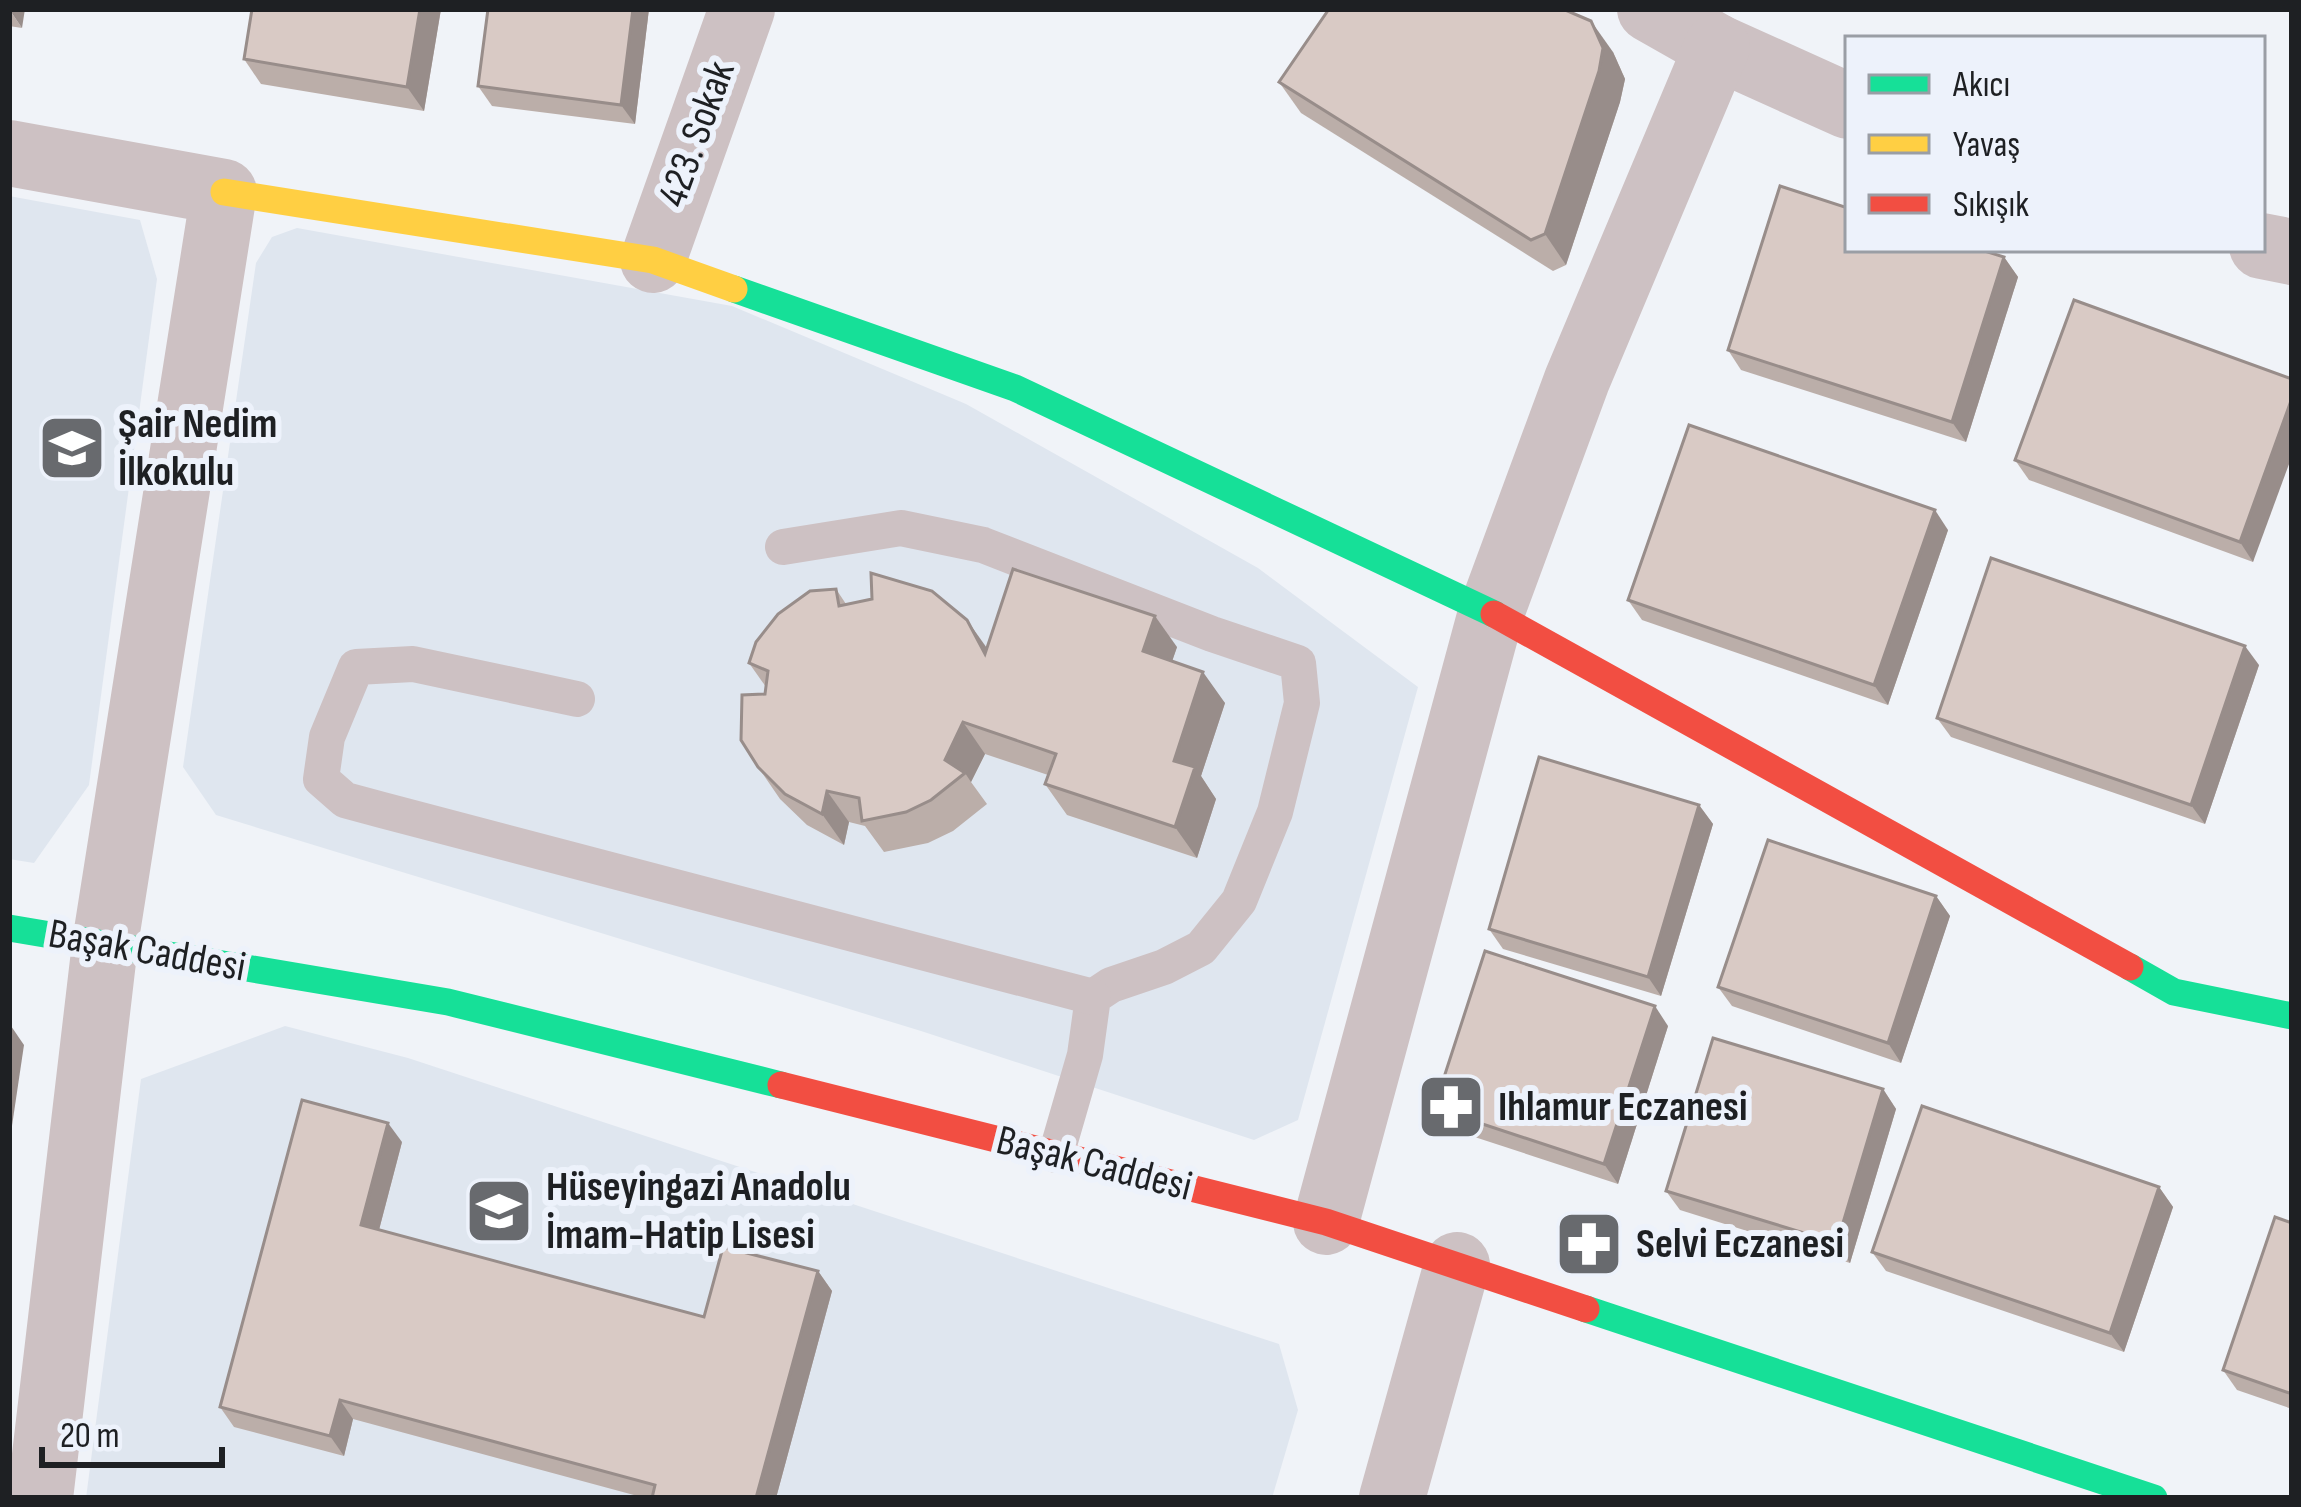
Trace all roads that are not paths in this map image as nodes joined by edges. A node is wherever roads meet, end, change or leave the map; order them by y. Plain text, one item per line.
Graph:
1 (742, 9) edge
2 (1650, 9) edge
3 (1717, 46) junction
4 (1845, 105) edge
5 (9, 153) edge
6 (224, 192) junction
7 (653, 260) junction
8 (783, 547) dead end
9 (1491, 614) junction
10 (577, 699) dead end
11 (9, 928) edge
12 (105, 944) junction
13 (1093, 997) junction
14 (2292, 1016) edge
15 (1056, 1154) junction
16 (1326, 1222) junction
17 (1457, 1265) junction
18 (40, 1498) edge
19 (1392, 1498) edge
20 (2154, 1498) edge

1 - 7 street, 423. Sokak
2 - 3 street
3 - 4 street
3 - 9 street
5 - 6 street
6 - 7 street
6 - 12 street
7 - 9 street
8 - 13 lane
9 - 14 street
9 - 16 street
10 - 13 lane
11 - 12 street, Başak Caddesi
12 - 15 street, Başak Caddesi
12 - 18 street
13 - 15 lane
15 - 16 street, Başak Caddesi
16 - 17 street, Başak Caddesi
17 - 19 street
17 - 20 street, Başak Caddesi

